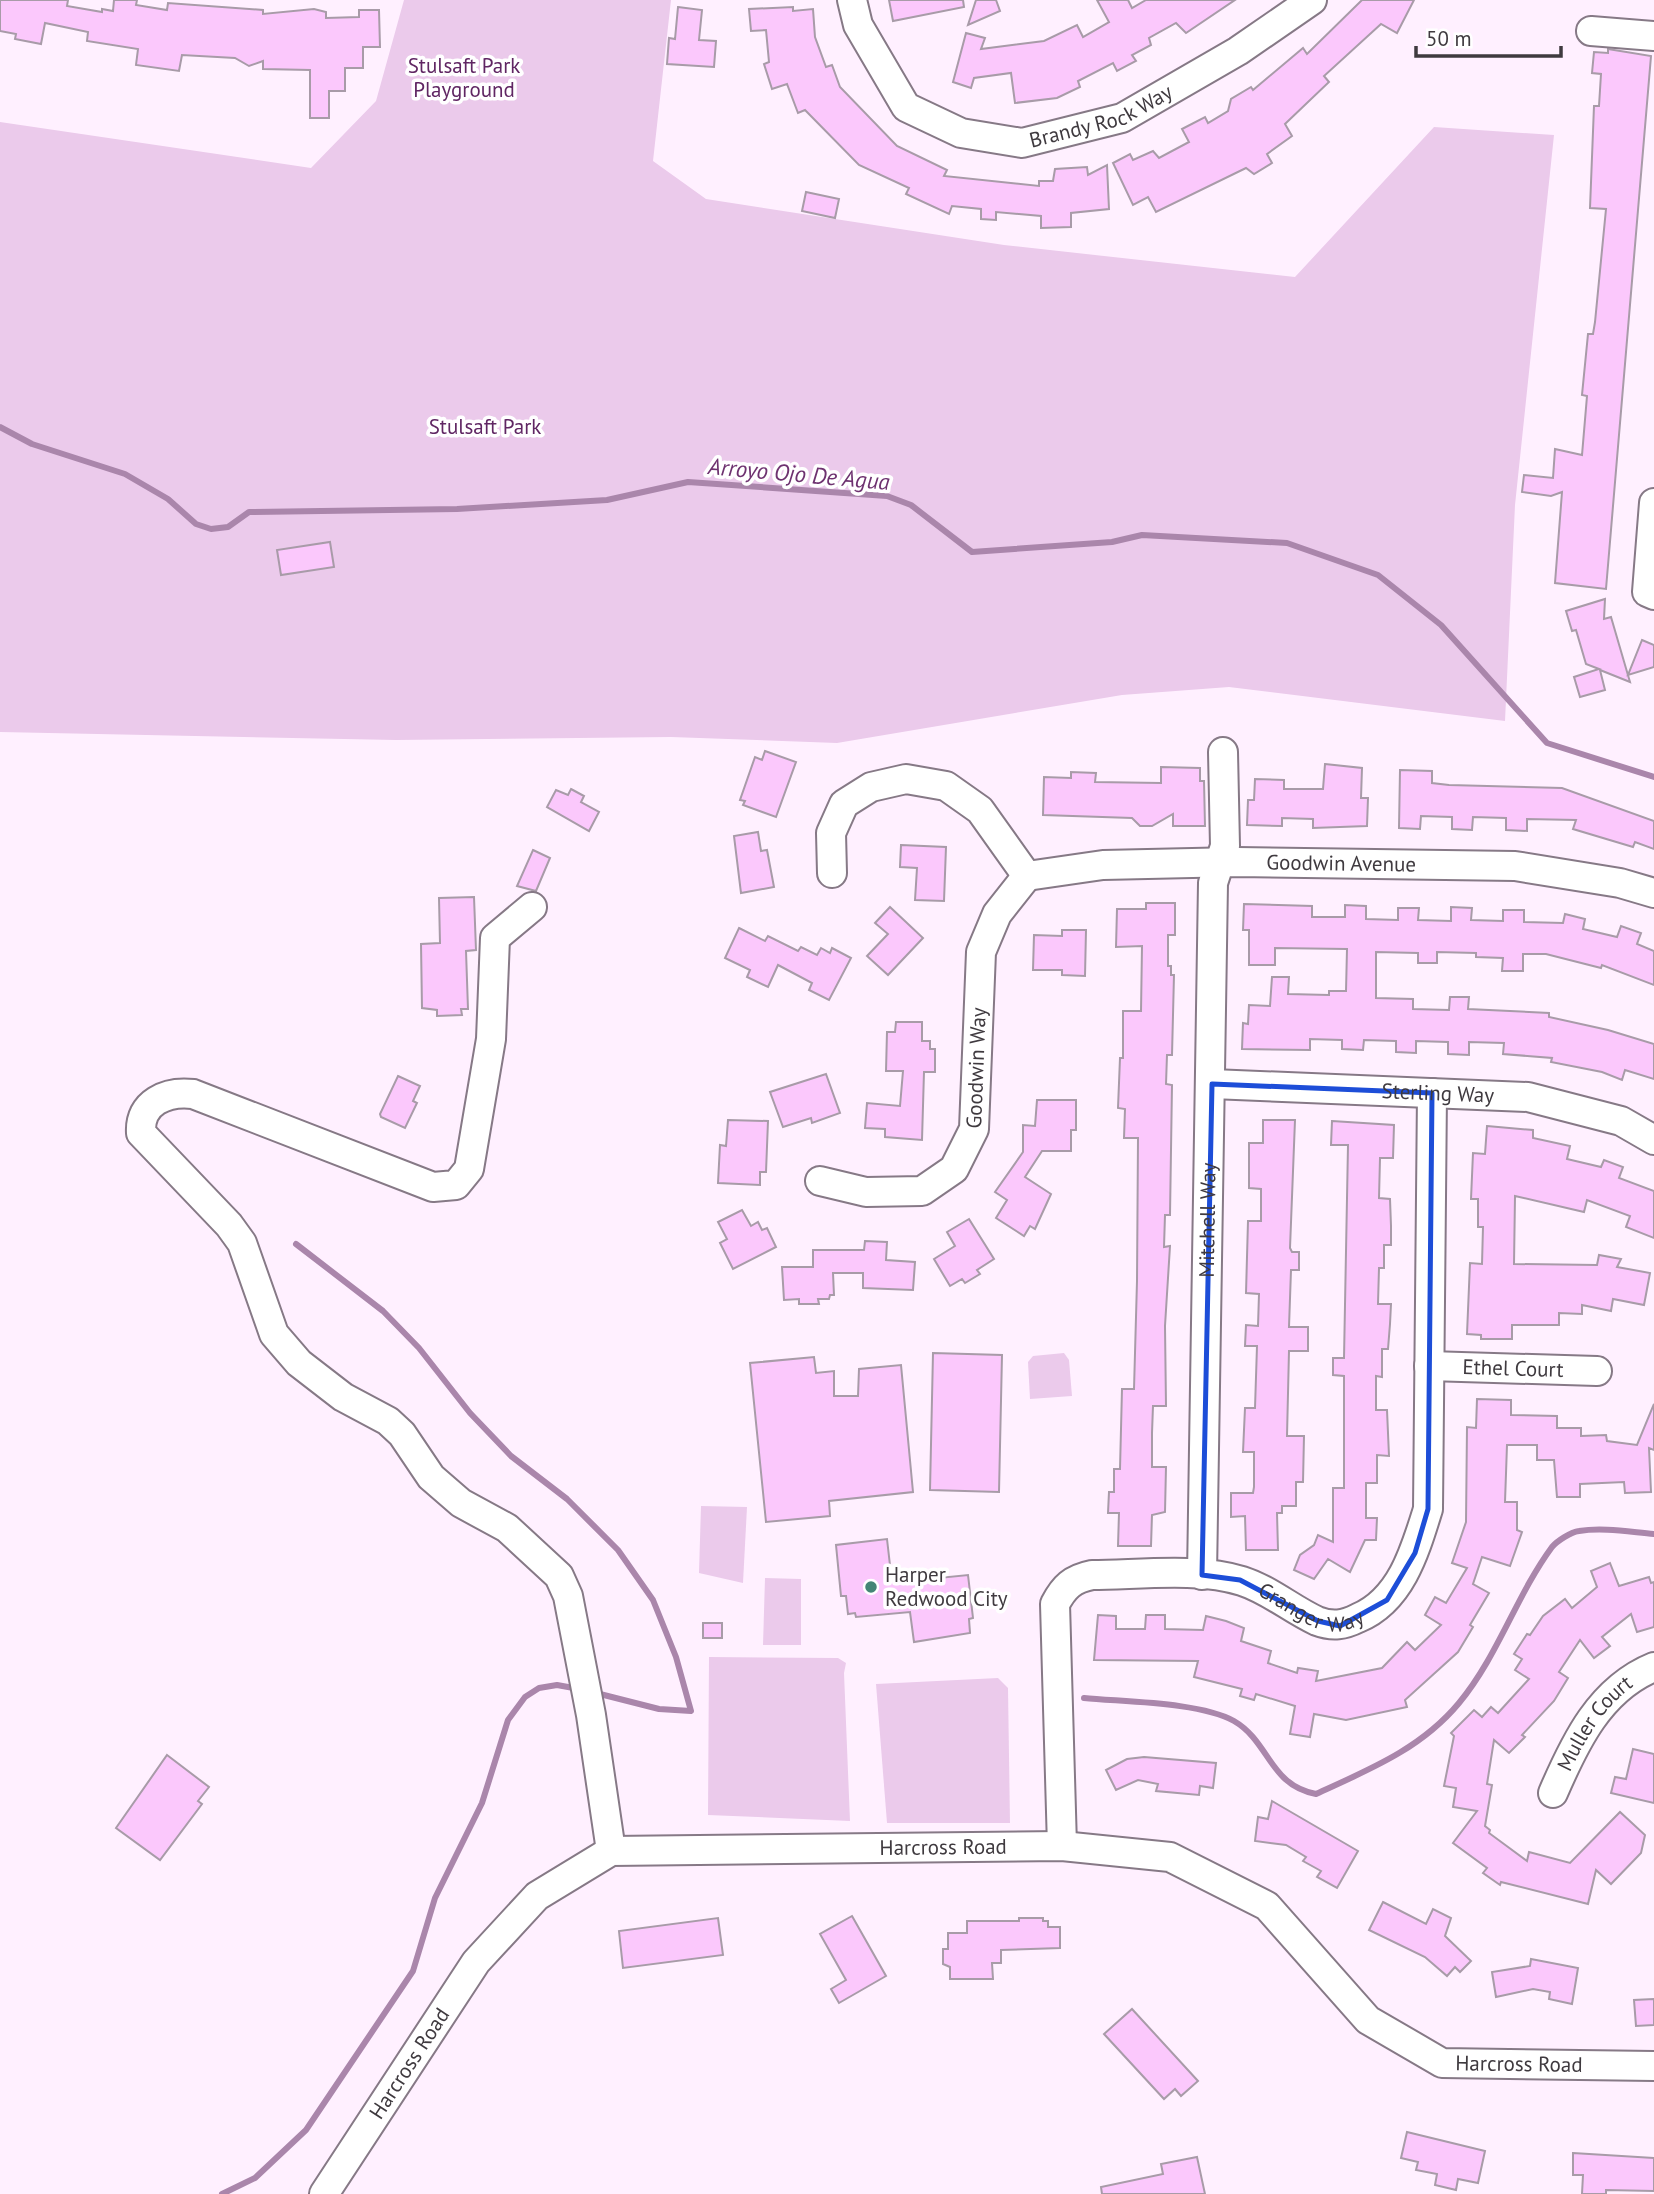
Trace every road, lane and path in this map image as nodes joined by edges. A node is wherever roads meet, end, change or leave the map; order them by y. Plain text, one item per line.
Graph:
1 (852, 0) edge
2 (1312, 0) edge
3 (1591, 31) dead end
4 (1654, 36) edge
5 (1654, 503) edge
6 (1650, 594) edge
7 (1223, 752) dead end
8 (1218, 864) junction
9 (832, 873) dead end
10 (1027, 876) junction
11 (1654, 893) edge
12 (532, 906) dead end
13 (1212, 1084) junction
14 (1432, 1093) junction
15 (1654, 1140) edge
16 (820, 1181) dead end
17 (1429, 1366) junction
18 (1598, 1371) dead end
19 (1202, 1575) junction
20 (1654, 1667) edge
21 (1553, 1793) dead end
22 (1062, 1846) junction
23 (611, 1850) junction
24 (1654, 2066) edge
25 (324, 2194) edge

1 - 2 street, Brandy Rock Way
3 - 4 street
5 - 6 street
7 - 8 street, Mitchell Way
8 - 10 street, Goodwin Avenue
8 - 11 street, Goodwin Avenue
8 - 13 street, Mitchell Way
9 - 10 street
10 - 16 street, Goodwin Way
12 - 23 street
13 - 14 street, Sterling Way
13 - 19 street, Mitchell Way
14 - 15 street, Sterling Way
14 - 17 street, Granger Way
17 - 18 street, Ethel Court
17 - 19 street, Granger Way
19 - 22 street, Granger Way
20 - 21 street, Muller Court
22 - 23 street, Harcross Road
22 - 24 street, Harcross Road
23 - 25 street, Harcross Road

